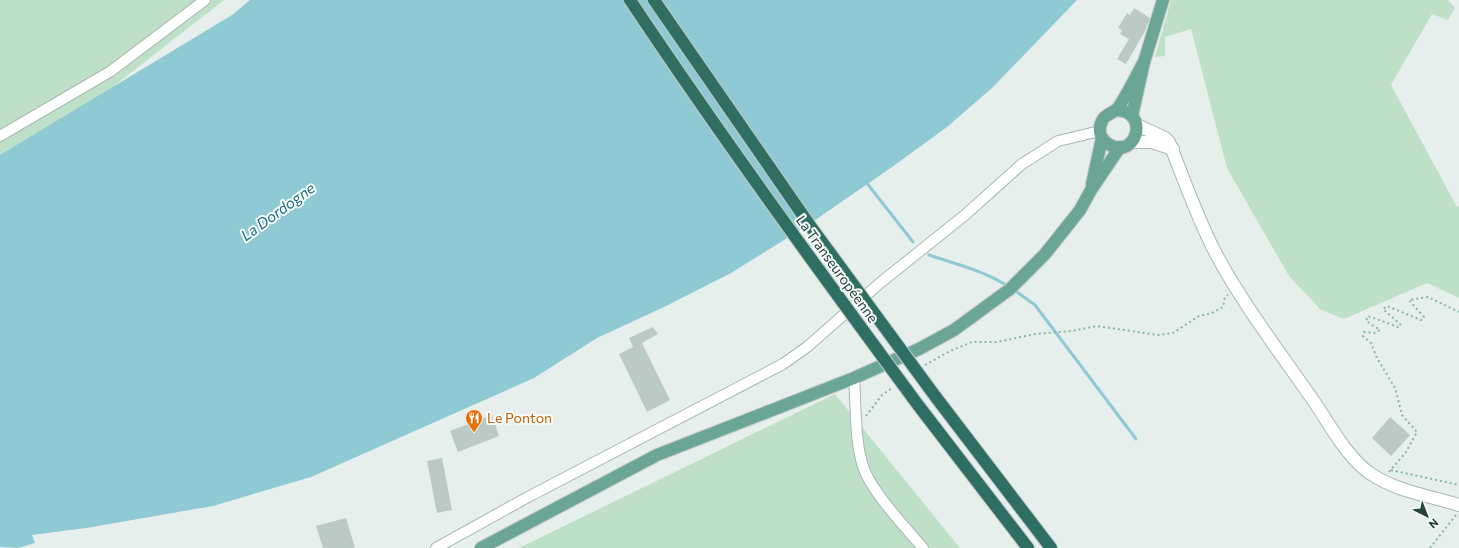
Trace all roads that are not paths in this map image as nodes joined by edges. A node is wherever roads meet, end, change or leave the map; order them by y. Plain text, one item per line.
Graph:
1 (205, 0) edge
2 (630, 0) edge
3 (654, 0) edge
4 (1163, 0) edge
5 (1144, 62) junction
6 (1116, 110) junction
7 (1134, 121) junction
8 (1101, 134) junction
9 (0, 136) edge
10 (1132, 142) junction
11 (1120, 148) junction
12 (1172, 150) junction
13 (1091, 190) junction
14 (854, 378) junction
15 (1459, 505) edge
16 (436, 548) edge
17 (481, 548) edge
18 (923, 548) edge
19 (1028, 548) edge
20 (1051, 548) edge

1 - 9 street
2 - 19 highway, La Transeuropéenne, bridge
3 - 20 highway, La Transeuropéenne, bridge
4 - 5 main road
5 - 6 main road
5 - 7 main road
6 - 7 main road
6 - 8 main road
7 - 10 main road
7 - 12 street
8 - 11 main road
8 - 13 main road
8 - 16 street
10 - 11 main road
10 - 12 street
11 - 13 main road
12 - 15 street
13 - 14 main road
14 - 17 main road
14 - 18 street

